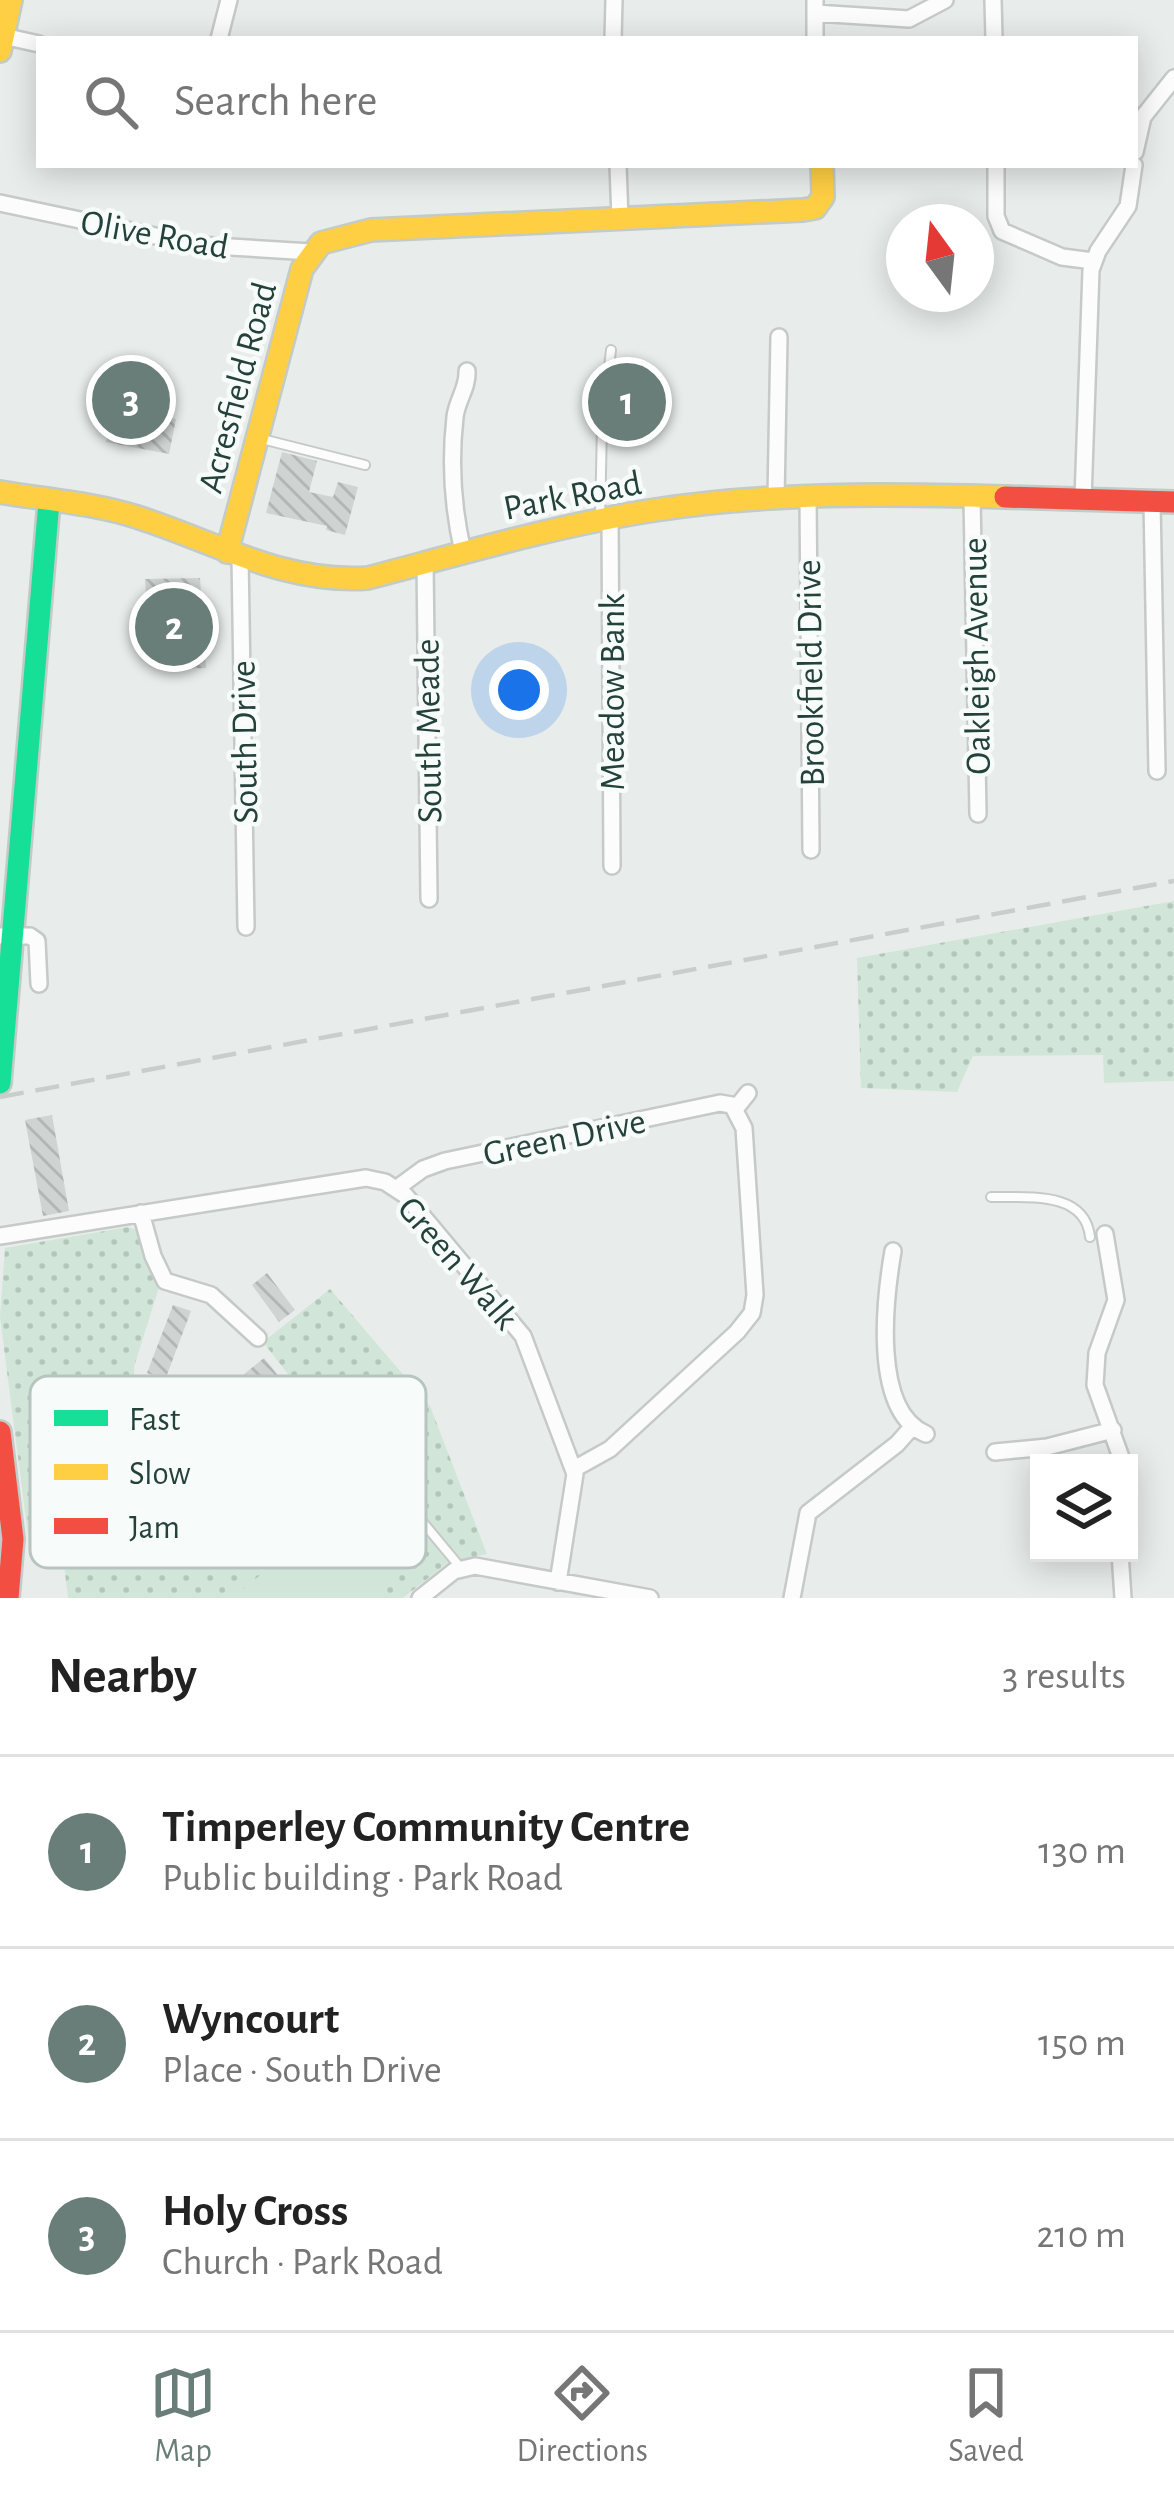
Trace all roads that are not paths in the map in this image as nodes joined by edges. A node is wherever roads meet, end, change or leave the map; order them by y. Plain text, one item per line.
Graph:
1 (11, 0) edge
2 (229, 0) edge
3 (614, 0) edge
4 (944, 0) edge
5 (993, 0) edge
6 (815, 6) edge
7 (220, 36) edge
8 (613, 36) edge
9 (814, 36) edge
10 (994, 36) edge
11 (2, 43) edge
12 (36, 44) edge
13 (1174, 78) edge
14 (1138, 139) edge
15 (618, 168) edge
16 (822, 168) edge
17 (995, 168) edge
18 (1134, 168) edge
19 (0, 203) edge
20 (620, 219) junction
21 (311, 252) junction
22 (1093, 262) junction
23 (779, 337) dead end
24 (611, 350) dead end
25 (472, 375) dead end
26 (602, 426) junction
27 (625, 427) dead end
28 (256, 438) junction
29 (365, 464) dead end
30 (0, 492) edge
31 (808, 496) junction
32 (972, 497) junction
33 (776, 498) junction
34 (1083, 499) junction
35 (49, 501) junction
36 (1163, 501) edge
37 (605, 518) junction
38 (463, 552) junction
39 (233, 555) junction
40 (425, 562) junction
41 (1157, 772) dead end
42 (978, 814) dead end
43 (811, 850) dead end
44 (612, 866) dead end
45 (429, 899) dead end
46 (246, 927) dead end
47 (6, 936) edge
48 (39, 984) dead end
49 (1, 1071) edge
50 (0, 1083) edge
51 (748, 1093) dead end
52 (736, 1108) junction
53 (397, 1188) junction
54 (991, 1197) dead end
55 (141, 1213) junction
56 (1105, 1234) joint
57 (0, 1237) edge
58 (893, 1251) dead end
59 (258, 1338) dead end
60 (1113, 1430) junction
61 (0, 1432) edge
62 (1004, 1445) dead end
63 (1120, 1454) edge
64 (574, 1469) junction
65 (426, 1526) edge
66 (6, 1531) edge
67 (1121, 1562) edge
68 (461, 1568) junction
69 (558, 1582) junction
70 (8, 1598) edge
71 (420, 1598) edge
72 (650, 1598) edge
73 (792, 1598) edge
74 (1123, 1598) edge

1 - 11 street
2 - 7 street
3 - 8 street
4 - 6 street
5 - 10 street
6 - 9 street
11 - 12 street
13 - 14 street
15 - 20 street
16 - 20 street, Acresfield Road
17 - 22 street
18 - 22 street
19 - 21 street, Olive Road
20 - 21 street, Acresfield Road
21 - 28 street, Acresfield Road
22 - 34 street
23 - 33 street
24 - 26 lane
25 - 38 street
26 - 27 lane
26 - 37 lane
28 - 29 lane
28 - 39 street, Acresfield Road
30 - 35 street, Park Road
31 - 32 street, Park Road
31 - 33 street, Park Road
31 - 43 street, Brookfield Drive
32 - 34 street, Park Road
32 - 42 street, Oakleigh Avenue
33 - 37 street, Park Road
34 - 36 street, Park Road
35 - 39 street, Park Road
35 - 47 street
36 - 41 street
37 - 38 street, Park Road
37 - 44 street, Meadow Bank
38 - 40 street, Park Road
39 - 40 street, Park Road
39 - 46 street, South Drive
40 - 45 street, South Meade
47 - 48 street
47 - 49 street
49 - 50 street
51 - 52 street
52 - 53 street, Green Drive
52 - 64 street
53 - 55 street, Green Walk
53 - 64 street, Green Walk
54 - 56 lane
55 - 57 street, Green Walk
55 - 59 street
56 - 60 street
58 - 73 street
60 - 62 street
60 - 63 street
61 - 66 street
64 - 69 street, Green Walk
65 - 68 lane
66 - 70 street
67 - 74 street
68 - 69 street
68 - 71 street
69 - 72 street

